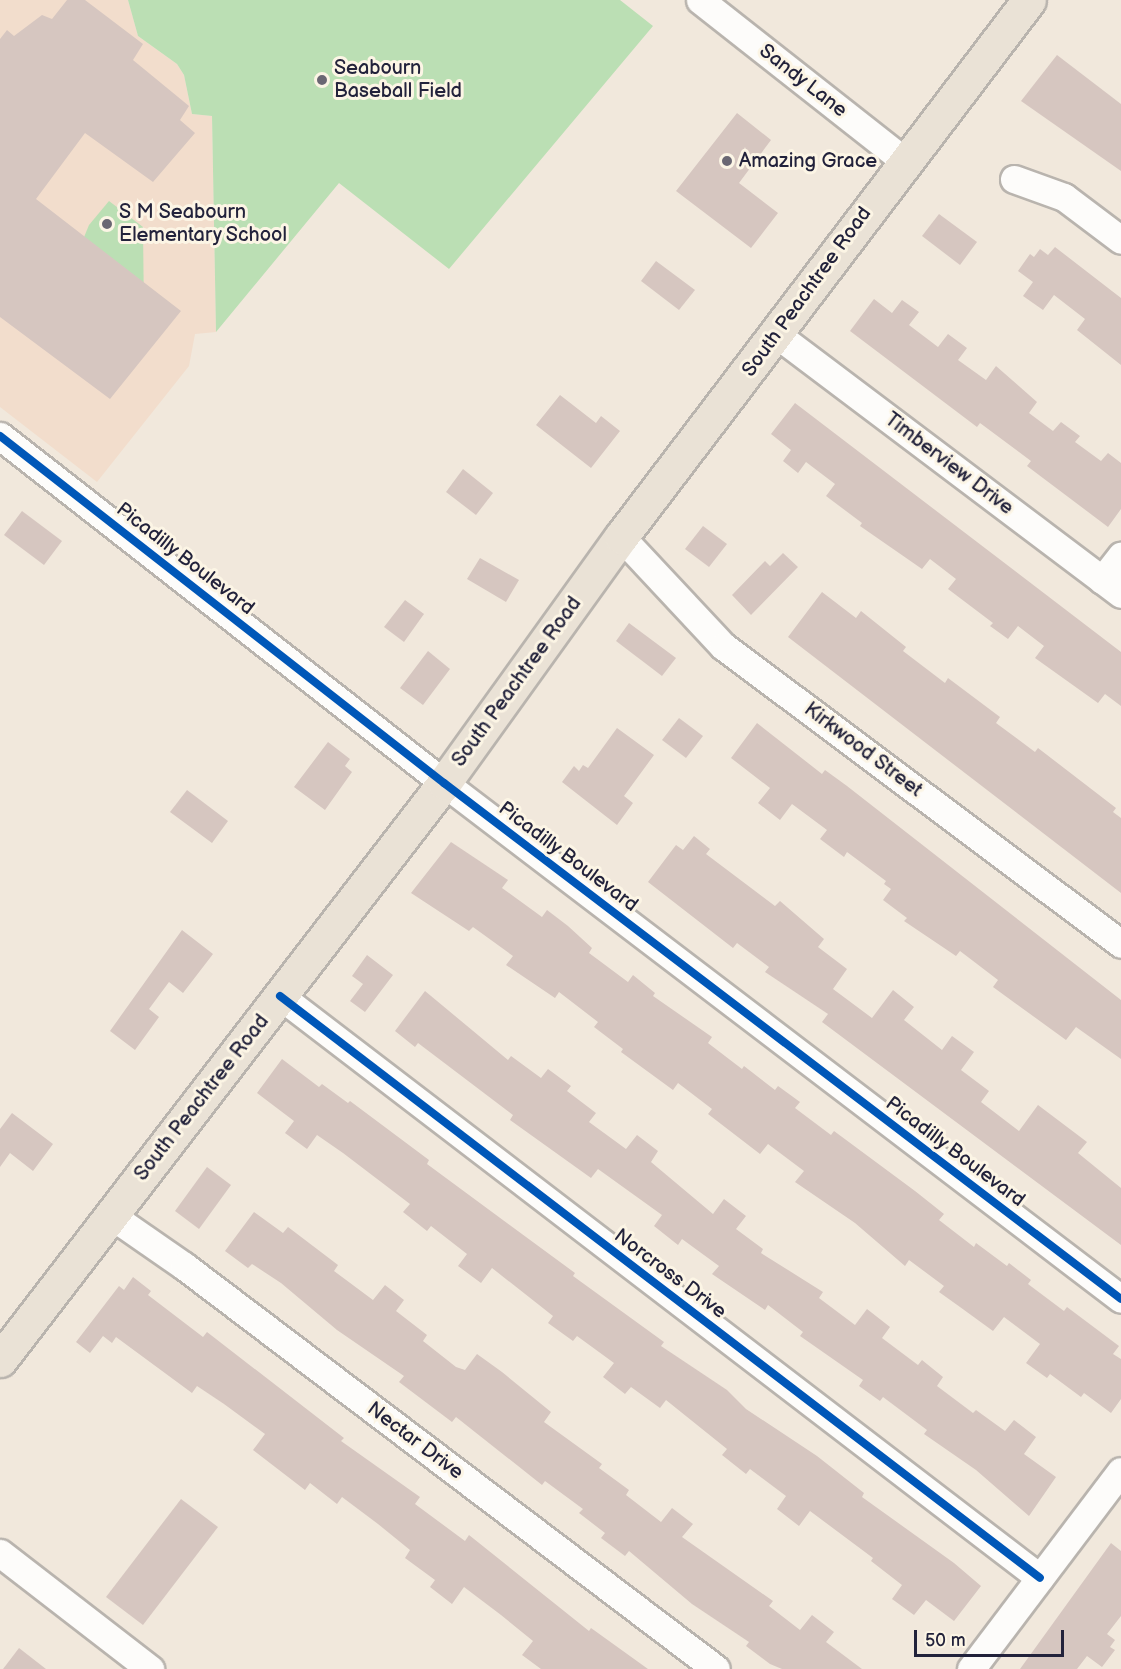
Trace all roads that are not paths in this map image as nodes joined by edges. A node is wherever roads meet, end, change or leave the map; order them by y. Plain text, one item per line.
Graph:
1 (700, 0) edge
2 (1029, 0) edge
3 (906, 162) junction
4 (1014, 179) dead end
5 (1121, 240) edge
6 (776, 334) junction
7 (0, 436) edge
8 (621, 537) junction
9 (1121, 556) edge
10 (1112, 587) edge
11 (444, 783) junction
12 (1121, 944) edge
13 (280, 996) junction
14 (112, 1216) junction
15 (1121, 1299) edge
16 (1, 1355) edge
17 (1121, 1471) edge
18 (0, 1553) edge
19 (1040, 1578) junction
20 (150, 1669) edge
21 (716, 1669) edge
22 (971, 1669) edge

1 - 3 street, Sandy Lane
2 - 3 main road, South Peachtree Road
3 - 6 main road, South Peachtree Road
4 - 5 street
6 - 8 main road, South Peachtree Road
6 - 10 street, Timberview Drive
7 - 11 street, Picadilly Boulevard
8 - 11 main road, South Peachtree Road
8 - 12 street, Kirkwood Street
9 - 10 street
11 - 13 main road, South Peachtree Road
11 - 15 street, Picadilly Boulevard
13 - 14 main road, South Peachtree Road
13 - 19 street, Norcross Drive
14 - 16 main road, South Peachtree Road
14 - 21 street, Nectar Drive
17 - 19 street
18 - 20 street
19 - 22 street

